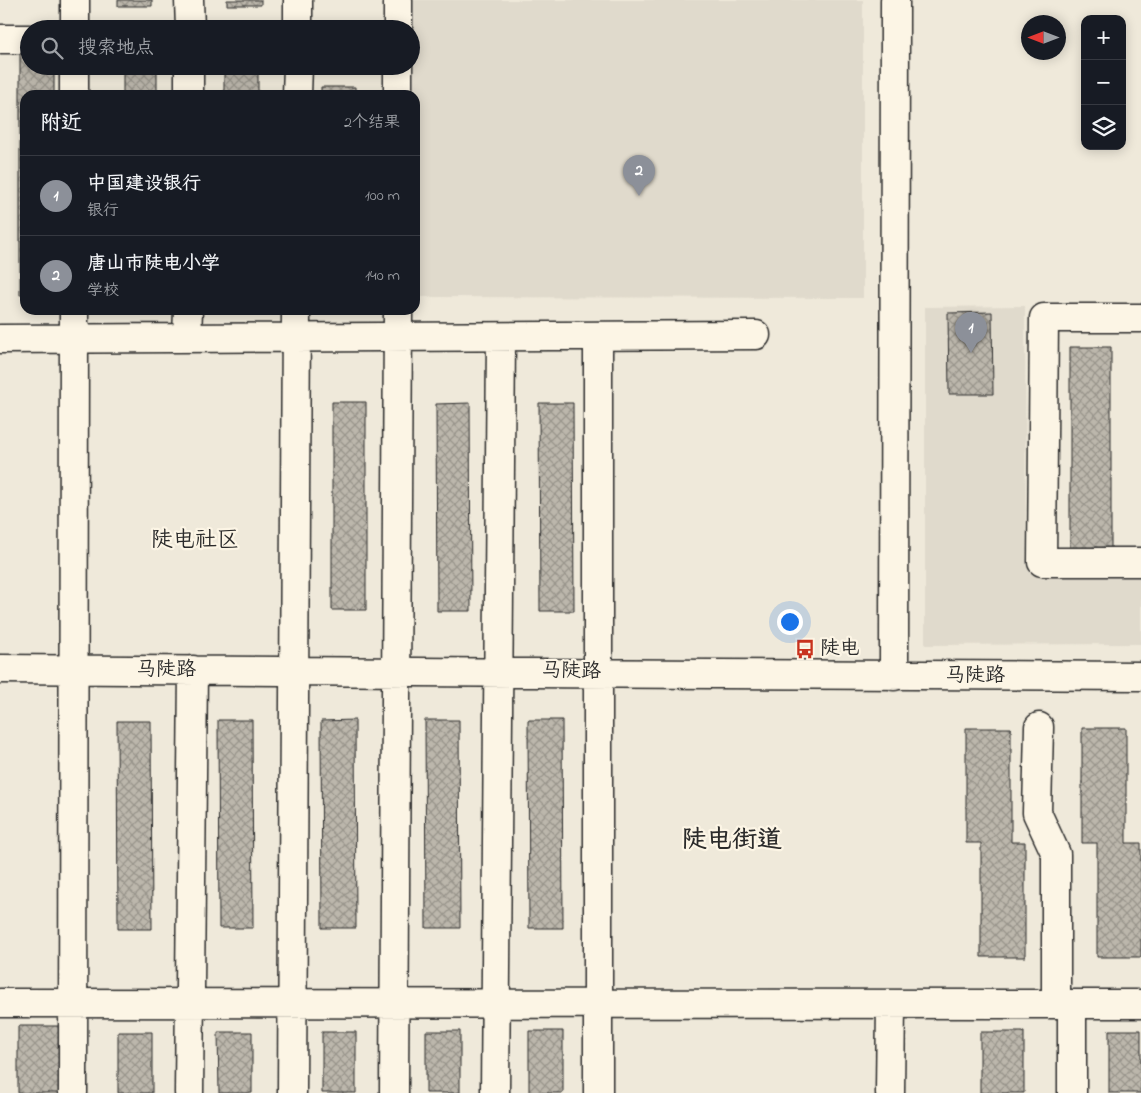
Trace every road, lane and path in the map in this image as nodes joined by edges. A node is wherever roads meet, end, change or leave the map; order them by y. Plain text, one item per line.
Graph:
1 (75, 0) edge
2 (190, 0) edge
3 (298, 0) edge
4 (398, 0) edge
5 (895, 0) edge
6 (74, 20) edge
7 (190, 20) edge
8 (298, 20) edge
9 (398, 20) edge
10 (0, 39) edge
11 (20, 39) edge
12 (74, 75) edge
13 (189, 75) edge
14 (298, 75) edge
15 (398, 75) edge
16 (74, 90) edge
17 (189, 90) edge
18 (298, 90) edge
19 (398, 90) edge
20 (74, 315) edge
21 (188, 315) edge
22 (296, 315) edge
23 (398, 315) edge
24 (1141, 318) edge
25 (756, 335) dead end
26 (598, 336) junction
27 (398, 337) junction
28 (501, 337) junction
29 (187, 338) junction
30 (296, 338) junction
31 (74, 339) junction
32 (0, 340) edge
33 (1141, 562) edge
34 (0, 669) edge
35 (73, 670) junction
36 (193, 670) junction
37 (294, 671) junction
38 (397, 671) junction
39 (498, 672) junction
40 (598, 673) junction
41 (894, 676) junction
42 (1141, 676) edge
43 (1039, 727) dead end
44 (0, 1003) edge
45 (73, 1003) junction
46 (190, 1003) junction
47 (293, 1003) junction
48 (395, 1003) junction
49 (496, 1003) junction
50 (598, 1004) junction
51 (891, 1004) junction
52 (1064, 1004) junction
53 (1141, 1004) edge
54 (73, 1093) edge
55 (189, 1093) edge
56 (292, 1093) edge
57 (394, 1093) edge
58 (495, 1093) edge
59 (598, 1093) edge
60 (890, 1093) edge
61 (1072, 1093) edge

1 - 6 street
2 - 7 street
3 - 8 street
4 - 9 street
5 - 41 street
10 - 11 street
12 - 16 street
13 - 17 street
14 - 18 street
15 - 19 street
20 - 31 street
21 - 29 street
22 - 30 street
23 - 27 street
24 - 33 street
25 - 26 street
26 - 28 street
26 - 40 street
27 - 28 street
27 - 30 street
27 - 38 street
28 - 39 street
29 - 30 street
29 - 31 street
30 - 37 street
31 - 32 street
31 - 35 street
34 - 35 street, 马陡路
35 - 36 street, 马陡路
35 - 45 street
36 - 37 street, 马陡路
36 - 46 street
37 - 38 street, 马陡路
37 - 47 street
38 - 39 street, 马陡路
38 - 48 street
39 - 40 street, 马陡路
39 - 49 street
40 - 41 street, 马陡路
40 - 50 street
41 - 42 street, 马陡路
43 - 52 street
44 - 45 street
45 - 46 street
45 - 54 street
46 - 47 street
46 - 55 street
47 - 48 street
47 - 56 street
48 - 49 street
48 - 57 street
49 - 50 street
49 - 58 street
50 - 51 street
50 - 59 street
51 - 52 street
51 - 60 street
52 - 53 street
52 - 61 street

